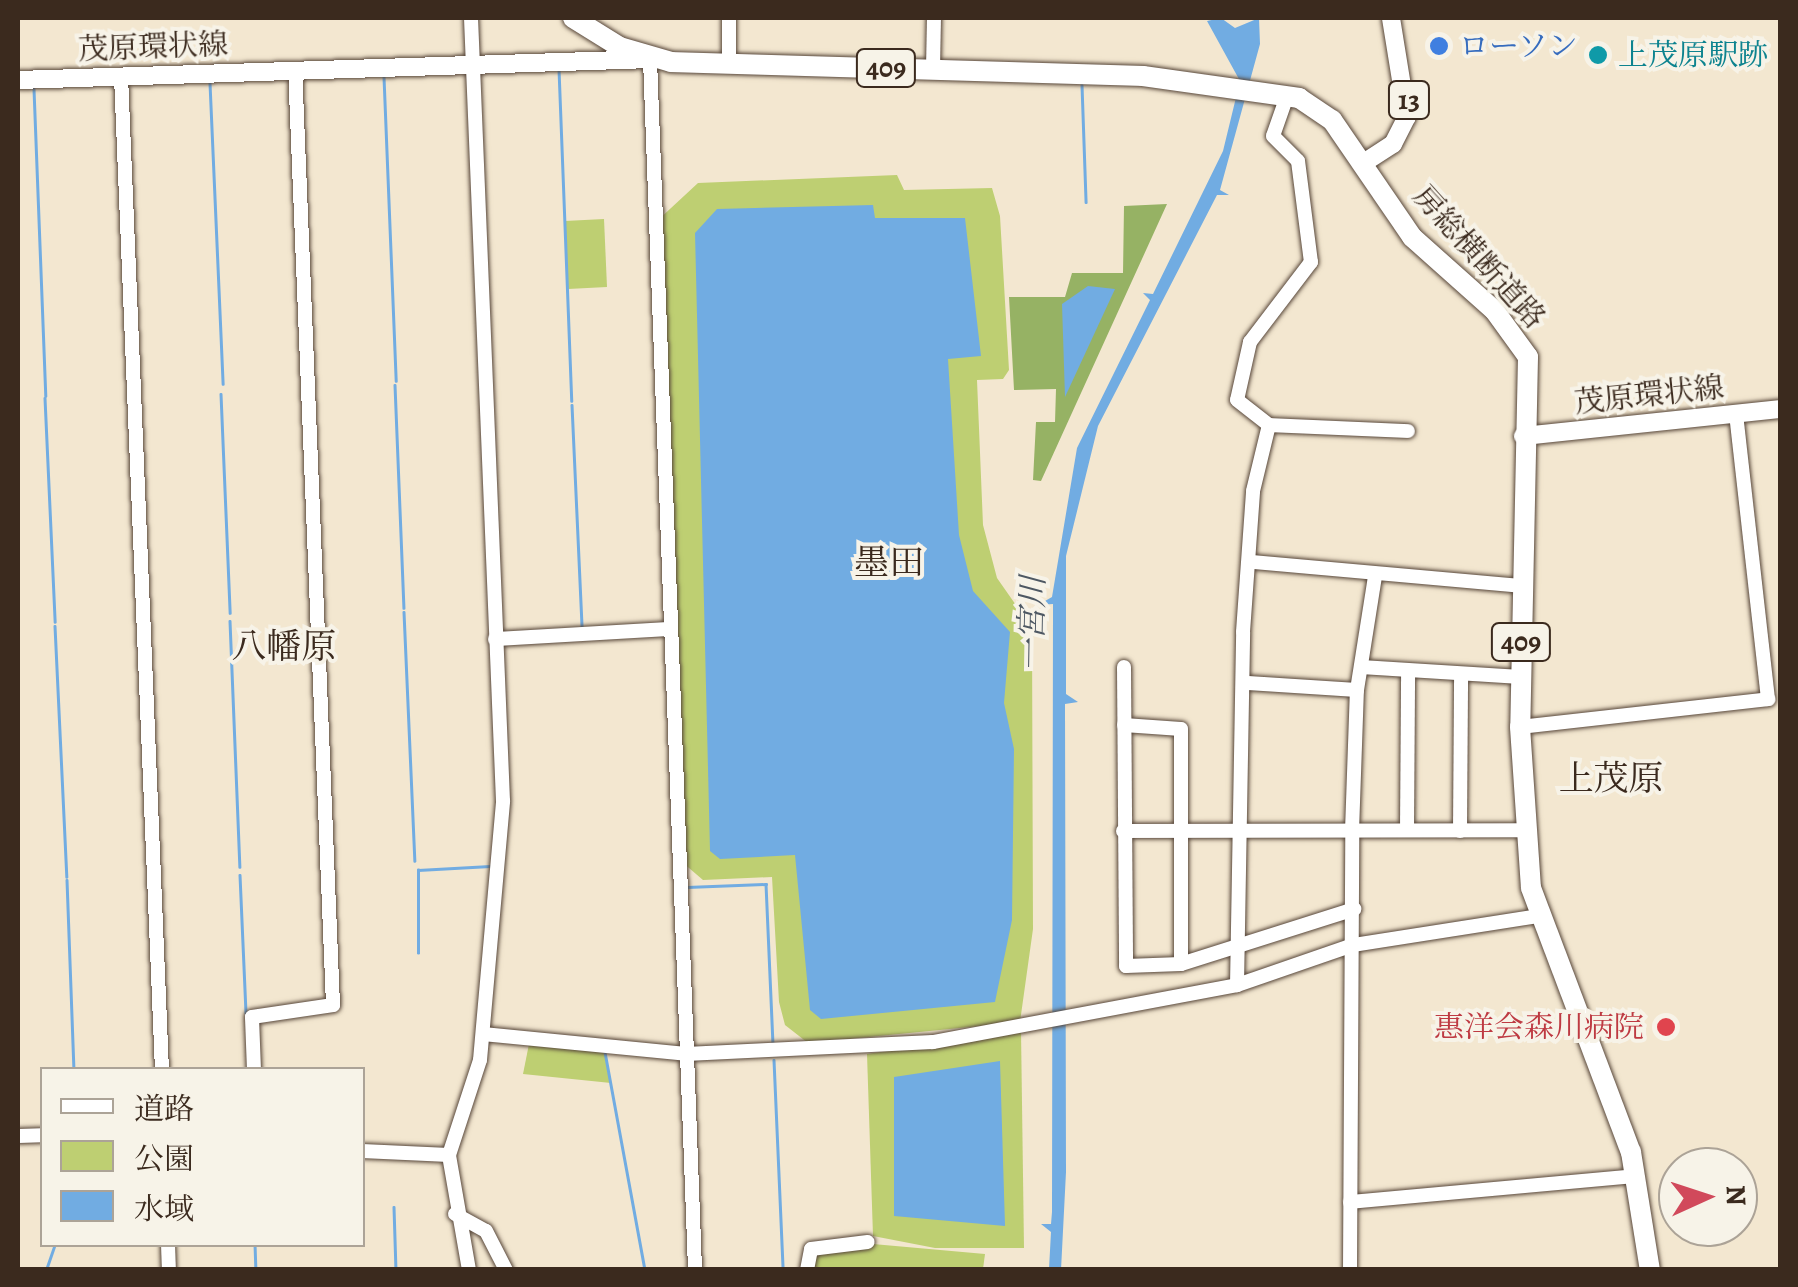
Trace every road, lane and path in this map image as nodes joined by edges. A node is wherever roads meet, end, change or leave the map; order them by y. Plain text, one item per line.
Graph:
1 (471, 18) edge
2 (573, 18) edge
3 (728, 18) edge
4 (934, 18) edge
5 (1390, 18) edge
6 (650, 59) junction
7 (472, 64) junction
8 (729, 65) junction
9 (295, 69) junction
10 (933, 69) junction
11 (121, 76) junction
12 (18, 80) edge
13 (1286, 96) junction
14 (1362, 164) junction
15 (1780, 409) edge
16 (1736, 413) junction
17 (1269, 425) junction
18 (1408, 431) dead end
19 (1523, 436) junction
20 (1253, 562) junction
21 (1375, 576) junction
22 (1522, 586) junction
23 (670, 629) junction
24 (495, 638) junction
25 (1124, 667) dead end
26 (1361, 667) junction
27 (1408, 672) junction
28 (1461, 676) junction
29 (1522, 677) junction
30 (1248, 683) junction
31 (1357, 690) junction
32 (1124, 725) junction
33 (1520, 727) junction
34 (1407, 830) junction
35 (1525, 830) junction
36 (1123, 831) junction
37 (1181, 831) junction
38 (1238, 831) junction
39 (1352, 831) junction
40 (1460, 831) junction
41 (1354, 909) junction
42 (1539, 916) junction
43 (1353, 945) junction
44 (1236, 949) junction
45 (1180, 964) junction
46 (1237, 985) junction
47 (483, 1034) junction
48 (686, 1054) junction
49 (162, 1067) edge
50 (254, 1067) edge
51 (365, 1151) edge
52 (449, 1156) junction
53 (1636, 1176) junction
54 (1350, 1202) junction
55 (455, 1214) junction
56 (868, 1242) dead end
57 (468, 1270) edge
58 (506, 1270) edge
59 (695, 1270) edge
60 (807, 1270) edge
61 (1350, 1270) edge
62 (1650, 1270) edge

1 - 7 street
2 - 6 highway, 房総横断道路 / 409
3 - 8 street
4 - 10 street
5 - 14 main road, 13
6 - 7 main road, 茂原環状線
6 - 8 highway, 房総横断道路 / 409
6 - 23 street
7 - 9 main road, 茂原環状線
7 - 24 street
8 - 10 highway, 房総横断道路 / 409
9 - 11 main road, 茂原環状線
9 - 50 street
10 - 13 highway, 房総横断道路 / 409
11 - 12 main road, 茂原環状線
11 - 49 street
13 - 14 highway, 房総横断道路 / 409
13 - 17 street
14 - 19 highway, 房総横断道路 / 409
15 - 16 main road, 茂原環状線
16 - 19 main road, 茂原環状線
16 - 33 street
17 - 18 street
17 - 20 street
19 - 22 highway, 房総横断道路 / 409
20 - 21 street
20 - 30 street
21 - 22 street
21 - 26 street
22 - 29 highway, 房総横断道路 / 409
23 - 24 street
23 - 48 street
24 - 47 street
25 - 32 street
26 - 27 street
26 - 31 street
27 - 28 street
27 - 34 street
28 - 29 street
28 - 40 street
29 - 33 highway, 房総横断道路 / 409
30 - 31 street
30 - 38 street
31 - 39 street
32 - 36 street
32 - 37 street
33 - 35 highway, 房総横断道路 / 409
34 - 39 street
34 - 40 street
35 - 40 street
35 - 42 highway, 房総横断道路 / 409
36 - 37 street
36 - 45 street
37 - 38 street
37 - 45 street
38 - 39 street
38 - 44 street
39 - 41 street
41 - 43 street
41 - 44 street
42 - 43 street
42 - 53 highway, 房総横断道路 / 409
43 - 46 street
43 - 54 street
44 - 45 street
44 - 46 street
46 - 48 street
47 - 48 street
47 - 52 street
48 - 59 street
51 - 52 street
52 - 55 street
53 - 54 street
53 - 62 highway, 房総横断道路 / 409
54 - 61 street
55 - 57 street
55 - 58 street
56 - 60 street

